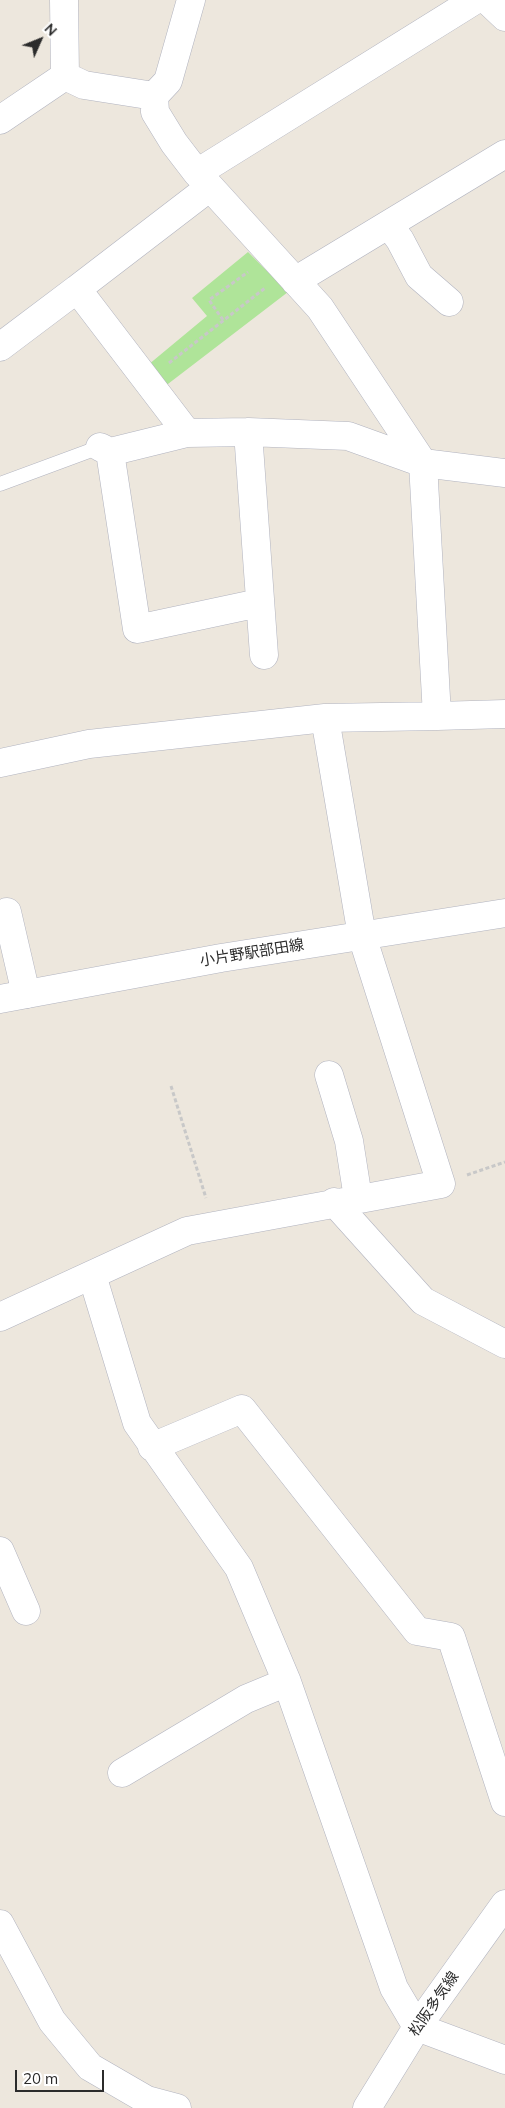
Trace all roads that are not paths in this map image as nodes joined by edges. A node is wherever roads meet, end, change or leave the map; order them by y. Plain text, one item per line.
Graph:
1 (64, 0) edge
2 (190, 0) edge
3 (475, 0) edge
4 (487, 0) edge
5 (505, 17) edge
6 (65, 76) junction
7 (154, 96) junction
8 (0, 120) edge
9 (505, 154) edge
10 (203, 180) junction
11 (389, 225) junction
12 (295, 281) junction
13 (77, 289) junction
14 (449, 302) dead end
15 (0, 347) edge
16 (248, 432) junction
17 (187, 434) junction
18 (105, 449) junction
19 (423, 463) junction
20 (505, 473) edge
21 (0, 484) edge
22 (259, 603) junction
23 (264, 655) dead end
24 (505, 714) edge
25 (438, 716) junction
26 (325, 718) junction
27 (0, 763) edge
28 (7, 912) dead end
29 (505, 913) edge
30 (362, 936) junction
31 (13, 996) edge
32 (329, 1075) dead end
33 (346, 1200) junction
34 (92, 1275) junction
35 (0, 1317) edge
36 (505, 1344) edge
37 (152, 1447) junction
38 (0, 1551) edge
39 (26, 1611) dead end
40 (287, 1682) junction
41 (122, 1773) dead end
42 (505, 1802) edge
43 (505, 1904) edge
44 (0, 1924) edge
45 (417, 2027) junction
46 (505, 2060) edge
47 (177, 2108) edge
48 (367, 2108) edge

1 - 6 street
2 - 7 street
3 - 10 street
4 - 5 street
6 - 7 street
6 - 8 street
7 - 10 street
9 - 11 street
10 - 12 street
10 - 13 street
11 - 12 street
11 - 14 street
12 - 19 street
13 - 15 street
13 - 17 street
16 - 17 street
16 - 19 street
16 - 22 street
17 - 18 street
18 - 21 lane
18 - 22 street
19 - 20 street
19 - 25 street
22 - 23 street
24 - 25 street
25 - 26 street
26 - 27 street
26 - 30 street
28 - 31 street
29 - 30 street, 小片野駅部田線
30 - 31 street, 小片野駅部田線
30 - 33 street
32 - 33 street
33 - 34 street
33 - 36 street
34 - 35 street
34 - 37 street
37 - 40 street
37 - 42 street
38 - 39 street
40 - 41 street
40 - 45 street
43 - 45 street, 松阪多気線
44 - 47 street
45 - 46 street
45 - 48 street, 松阪多気線

